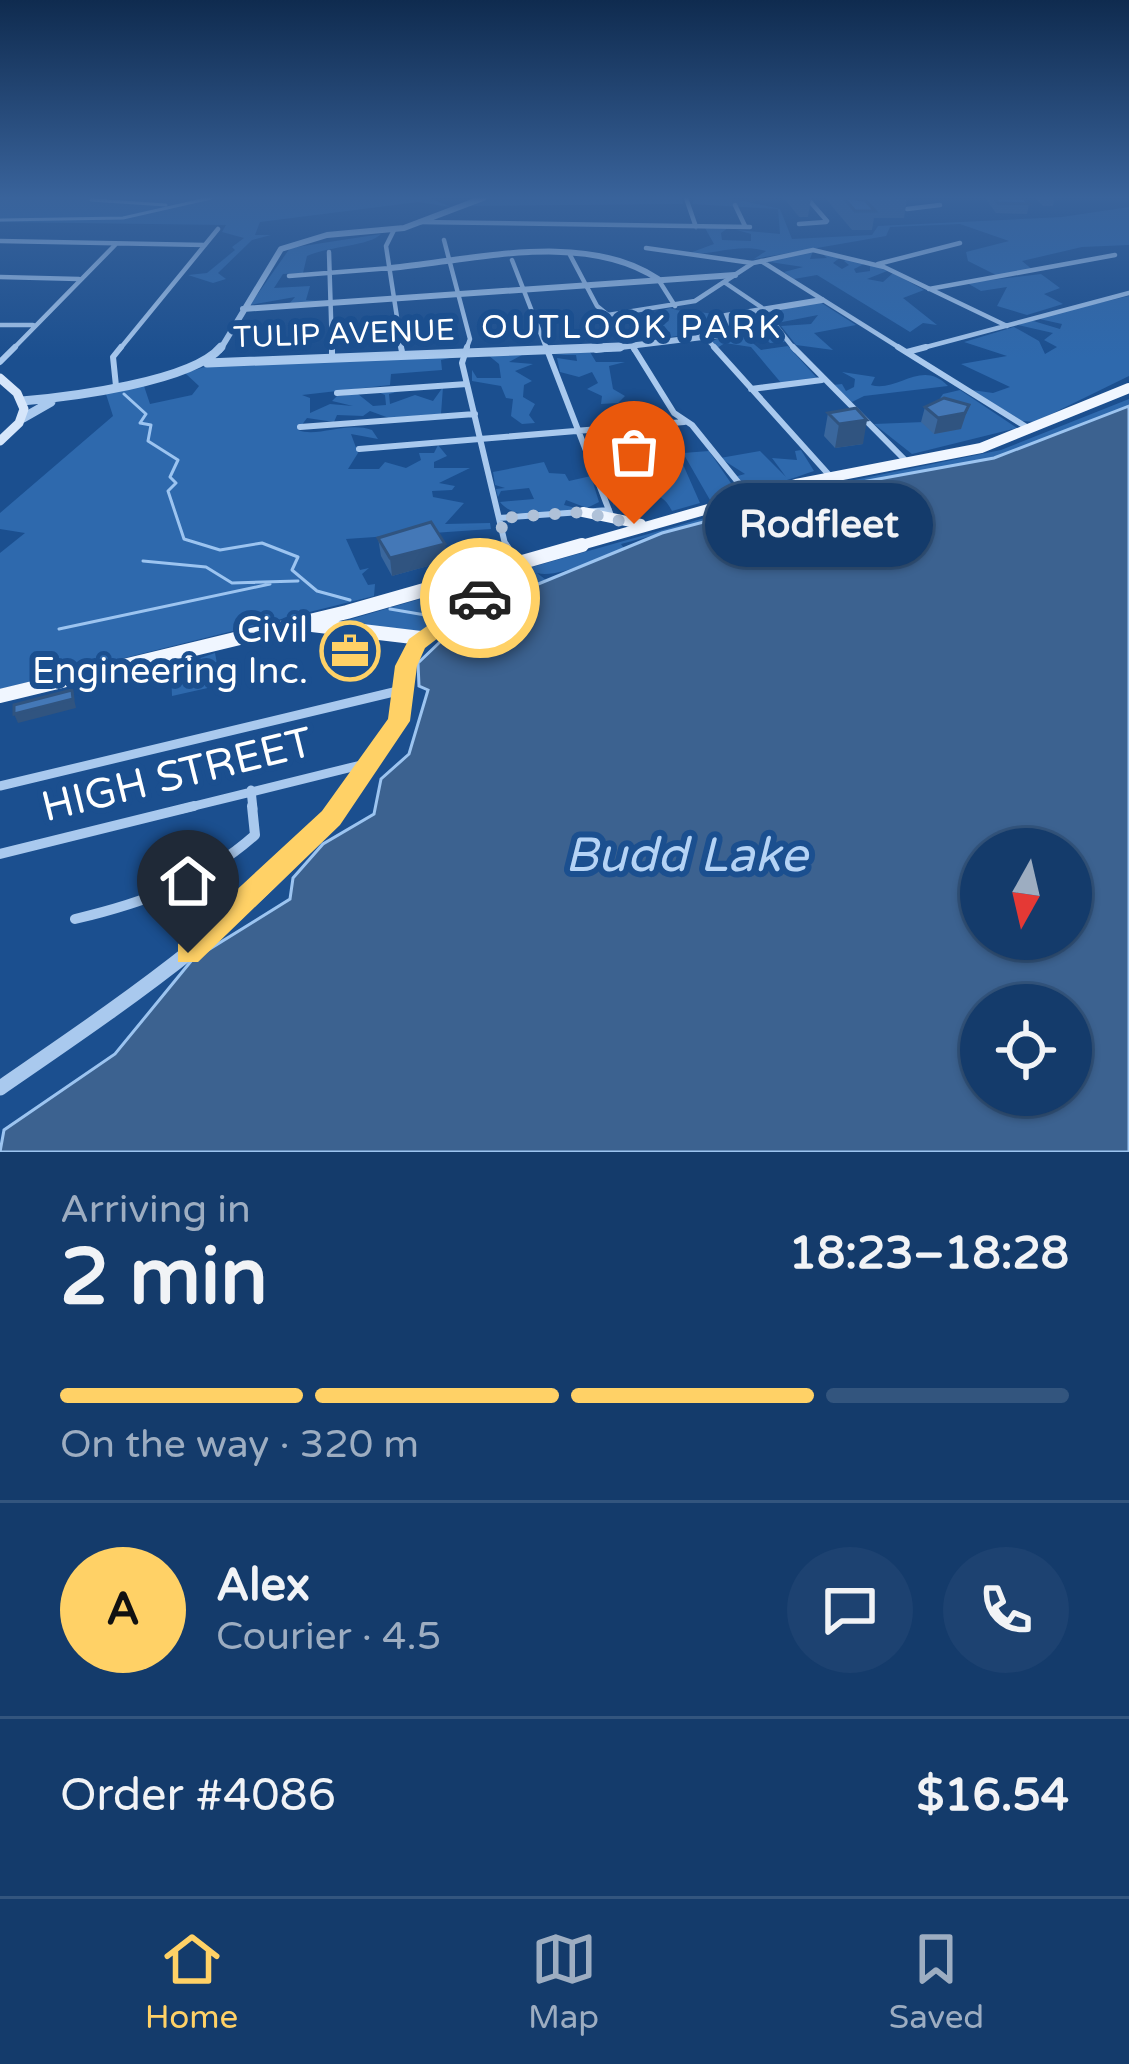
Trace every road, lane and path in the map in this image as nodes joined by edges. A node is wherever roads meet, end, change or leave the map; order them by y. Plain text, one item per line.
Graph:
1 (108, 252) edge
2 (199, 252) edge
3 (280, 252) edge
4 (329, 252) dead end
5 (388, 252) edge
6 (448, 252) edge
7 (676, 252) edge
8 (805, 252) edge
9 (820, 252) edge
10 (908, 252) edge
11 (570, 255) junction
12 (1115, 255) dead end
13 (512, 260) junction
14 (756, 262) junction
15 (452, 264) junction
16 (876, 265) junction
17 (391, 268) junction
18 (330, 273) junction
19 (735, 274) junction
20 (289, 276) dead end
21 (0, 278) edge
22 (658, 278) junction
23 (81, 279) junction
24 (724, 282) junction
25 (584, 284) junction
26 (524, 289) junction
27 (928, 289) junction
28 (1129, 293) edge
29 (460, 294) junction
30 (396, 298) junction
31 (822, 300) junction
32 (332, 303) junction
33 (675, 306) junction
34 (243, 309) junction
35 (763, 309) junction
36 (35, 325) junction
37 (0, 326) edge
38 (1007, 326) junction
39 (705, 337) junction
40 (632, 346) junction
41 (402, 352) junction
42 (466, 352) junction
43 (548, 352) junction
44 (906, 352) junction
45 (332, 356) junction
46 (2, 358) edge
47 (207, 363) junction
48 (0, 378) edge
49 (824, 380) junction
50 (467, 384) junction
51 (116, 386) junction
52 (1129, 388) edge
53 (751, 389) junction
54 (337, 393) dead end
55 (61, 398) junction
56 (23, 409) junction
57 (475, 414) junction
58 (684, 422) junction
59 (300, 427) dead end
60 (1033, 431) junction
61 (578, 433) junction
62 (480, 440) junction
63 (0, 441) edge
64 (358, 448) dead end
65 (908, 463) junction
66 (830, 476) junction
67 (750, 497) junction
68 (609, 510) junction
69 (583, 512) junction
70 (500, 518) junction
71 (618, 523) junction
72 (660, 523) junction
73 (510, 566) junction
74 (299, 624) junction
75 (422, 638) junction
76 (404, 689) junction
77 (0, 696) edge
78 (370, 766) junction
79 (0, 785) edge
80 (251, 790) junction
81 (0, 854) edge
82 (75, 919) dead end
83 (0, 1088) edge

1 - 23 street
2 - 51 street
3 - 34 street
4 - 18 street
5 - 17 street
6 - 15 street
7 - 14 street
8 - 14 street
9 - 16 street
10 - 16 street
11 - 13 street
11 - 22 street
11 - 25 street
12 - 27 street
13 - 15 street
13 - 26 street
14 - 19 street
14 - 31 street
15 - 17 street
15 - 29 street
16 - 27 street
17 - 18 street
17 - 30 street
18 - 20 street
18 - 32 street
19 - 22 street
19 - 24 street
21 - 23 street
22 - 25 street
22 - 33 street
23 - 36 street
24 - 33 street
24 - 35 street
25 - 26 street
25 - 33 street
26 - 29 street
26 - 43 street
27 - 38 street
28 - 38 street
29 - 30 street
29 - 42 street
30 - 32 street
30 - 41 street
31 - 35 street, TULIP AVENUE
31 - 44 street
32 - 34 street
32 - 45 street
34 - 47 street
35 - 39 street, TULIP AVENUE
35 - 49 street
36 - 37 street
36 - 46 street
38 - 44 street
39 - 40 street, TULIP AVENUE
39 - 53 street
40 - 43 street, TULIP AVENUE
40 - 58 street
41 - 42 street, TULIP AVENUE
41 - 45 street, TULIP AVENUE
42 - 43 street, TULIP AVENUE
42 - 50 street
43 - 61 street
44 - 60 street
45 - 47 street, TULIP AVENUE
47 - 51 street, TULIP AVENUE
48 - 56 main road
49 - 53 street
49 - 65 street
50 - 54 street
50 - 57 street
51 - 55 street, TULIP AVENUE
52 - 60 main road
53 - 66 street
55 - 56 street
55 - 56 street
56 - 63 main road
57 - 59 street
57 - 62 street
58 - 61 street
58 - 67 street
60 - 65 main road
61 - 62 street
61 - 68 street
62 - 64 street
62 - 70 street
65 - 66 main road
66 - 67 main road
67 - 72 main road
68 - 69 street
68 - 71 street
69 - 70 street
69 - 71 main road
70 - 73 street
71 - 72 main road
72 - 73 main road
73 - 74 main road
73 - 75 street
74 - 75 main road
74 - 77 main road
75 - 76 street
76 - 78 street
76 - 79 street
78 - 80 street, HIGH STREET
78 - 83 street
80 - 81 street, HIGH STREET
80 - 82 street

